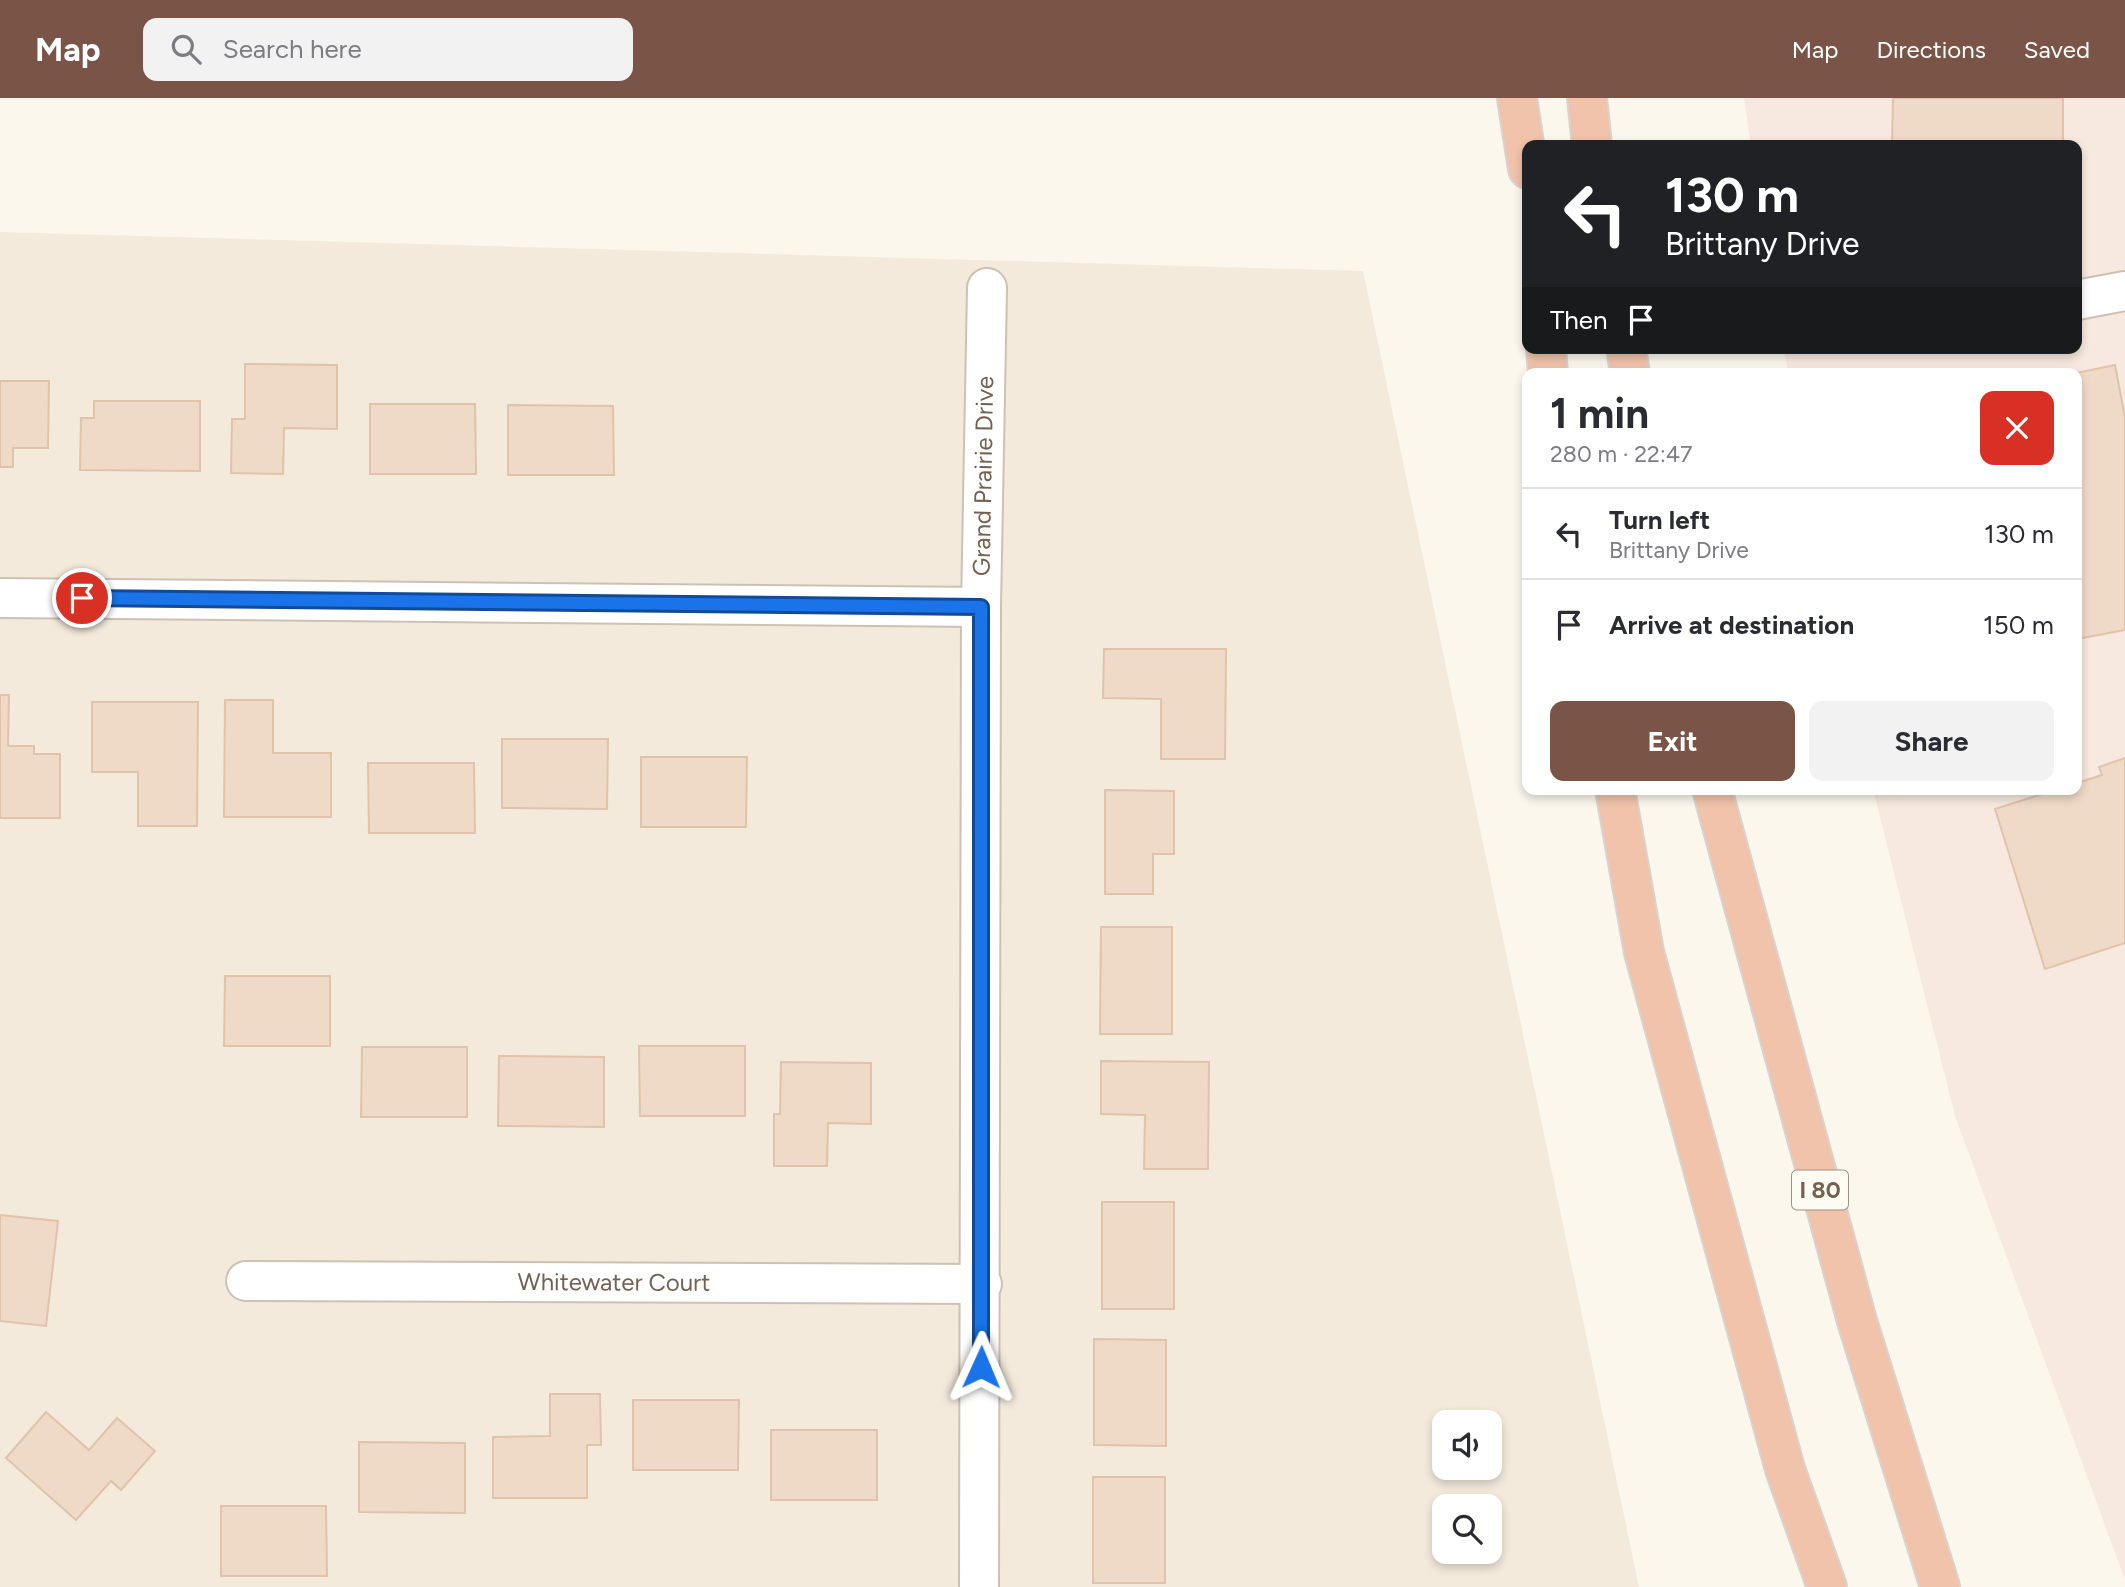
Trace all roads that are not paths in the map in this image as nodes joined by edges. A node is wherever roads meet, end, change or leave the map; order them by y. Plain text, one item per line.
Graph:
1 (1517, 98) edge
2 (1587, 98) edge
3 (1524, 140) edge
4 (1591, 140) edge
5 (987, 288) dead end
6 (2125, 291) edge
7 (2082, 299) edge
8 (0, 598) edge
9 (981, 607) junction
10 (1616, 795) edge
11 (1714, 795) edge
12 (246, 1281) dead end
13 (982, 1284) junction
14 (979, 1587) edge
15 (1827, 1587) edge
16 (1940, 1587) edge

1 - 3 highway
2 - 4 highway
5 - 9 street, Grand Prairie Drive
6 - 7 street
8 - 9 street
9 - 13 street, Grand Prairie Drive
10 - 15 highway
11 - 16 highway, I 80
12 - 13 street, Whitewater Court
13 - 14 street, Grand Prairie Drive

